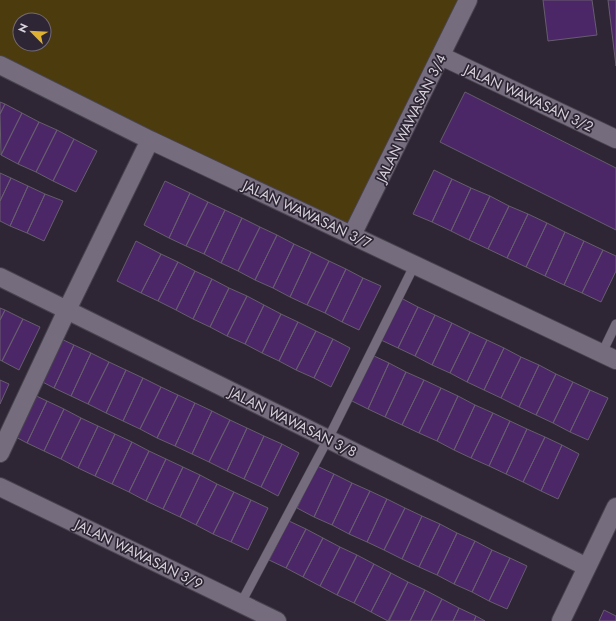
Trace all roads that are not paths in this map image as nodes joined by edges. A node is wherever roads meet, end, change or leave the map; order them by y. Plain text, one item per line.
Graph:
1 (468, 0) edge
2 (441, 56) junction
3 (0, 65) edge
4 (616, 139) edge
5 (150, 140) junction
6 (352, 235) junction
7 (414, 266) junction
8 (0, 277) edge
9 (67, 310) junction
10 (616, 324) edge
11 (609, 357) edge
12 (328, 439) junction
13 (0, 453) edge
14 (0, 487) edge
15 (616, 507) edge
16 (587, 567) junction
17 (241, 603) junction
18 (277, 621) edge
19 (561, 621) edge

1 - 2 street, JALAN WAWASAN 3/4
2 - 4 street, JALAN WAWASAN 3/2
2 - 6 street, JALAN WAWASAN 3/4
3 - 5 street, JALAN WAWASAN 3/7
5 - 6 street, JALAN WAWASAN 3/7
5 - 9 street
6 - 7 street, JALAN WAWASAN 3/7
7 - 11 street, JALAN WAWASAN 3/7
7 - 12 lane
8 - 9 street, JALAN WAWASAN 3/8
9 - 12 street, JALAN WAWASAN 3/8
9 - 13 street
10 - 11 lane
12 - 16 street, JALAN WAWASAN 3/8
12 - 17 lane
14 - 17 street, JALAN WAWASAN 3/9
15 - 16 street
16 - 19 street
17 - 18 street, JALAN WAWASAN 3/9

